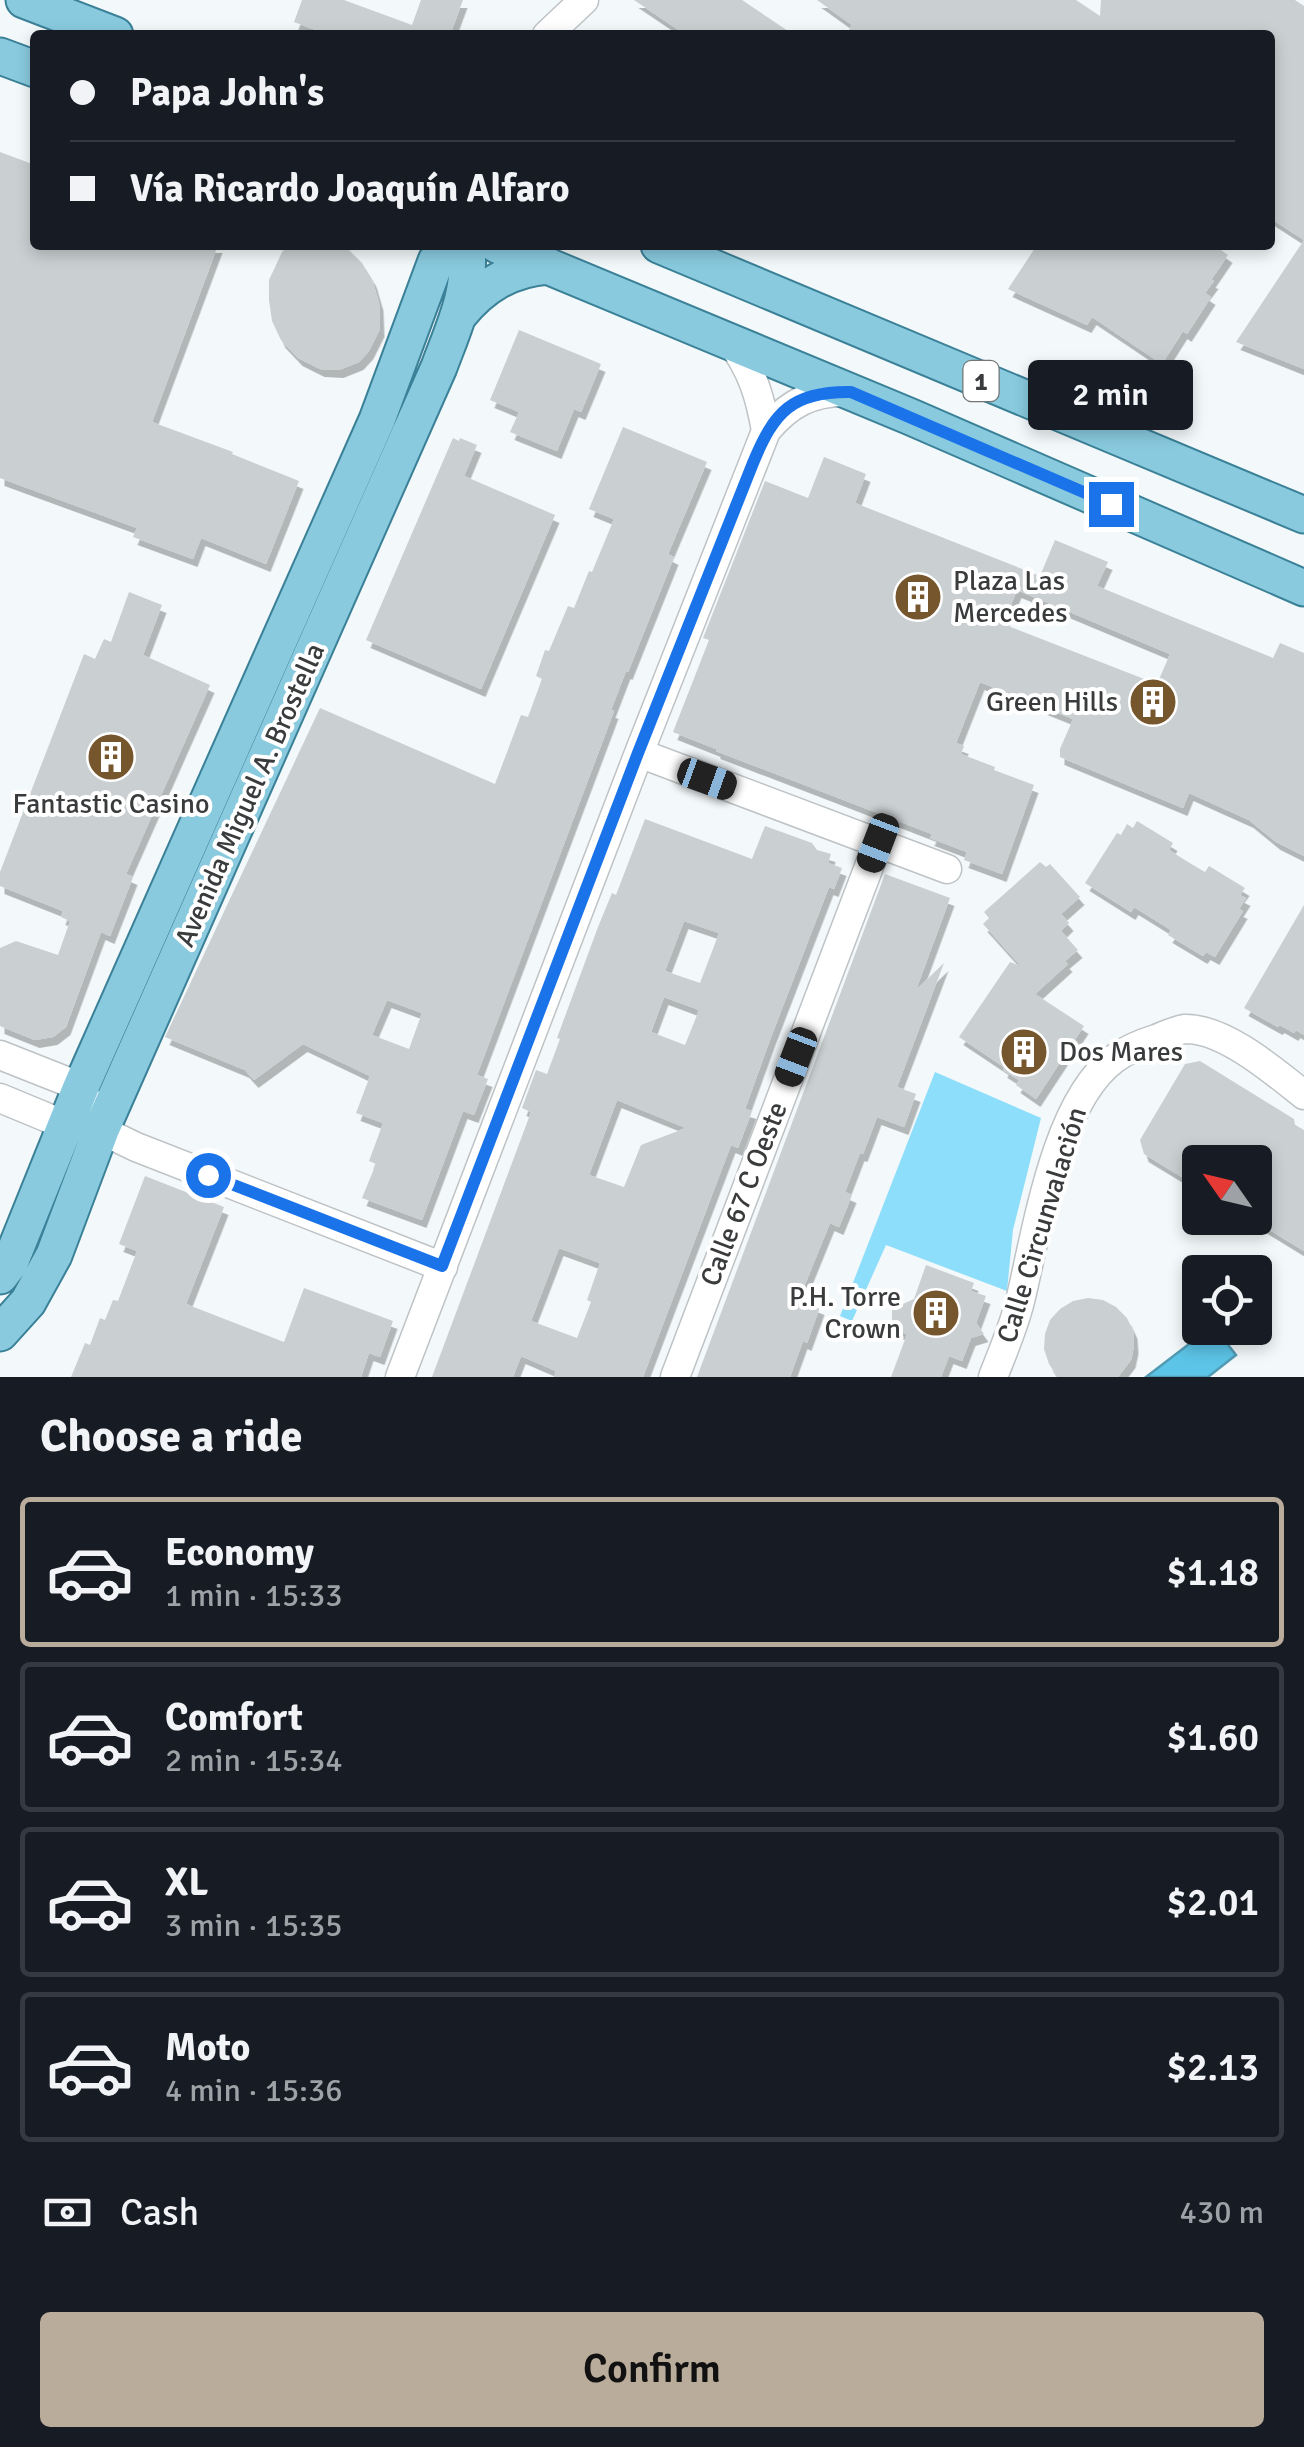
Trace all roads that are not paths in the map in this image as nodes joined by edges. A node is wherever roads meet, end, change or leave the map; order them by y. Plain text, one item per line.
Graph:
1 (24, 0) edge
2 (584, 0) edge
3 (101, 30) edge
4 (552, 30) edge
5 (0, 56) edge
6 (30, 67) edge
7 (411, 250) edge
8 (447, 250) edge
9 (467, 250) edge
10 (509, 250) edge
11 (671, 250) edge
12 (548, 266) junction
13 (419, 306) junction
14 (459, 315) junction
15 (732, 342) junction
16 (851, 392) junction
17 (766, 430) junction
18 (1304, 515) edge
19 (1304, 588) edge
20 (638, 753) junction
21 (216, 787) junction
22 (248, 800) junction
23 (878, 843) junction
24 (947, 869) dead end
25 (0, 1055) edge
26 (81, 1087) junction
27 (1304, 1095) edge
28 (0, 1098) edge
29 (65, 1124) junction
30 (101, 1130) junction
31 (442, 1266) junction
32 (0, 1276) edge
33 (0, 1333) edge
34 (400, 1377) edge
35 (674, 1377) edge
36 (994, 1377) edge

1 - 3 main road
2 - 4 street
5 - 6 main road
7 - 13 main road
8 - 13 main road, Avenida Miguel A. Brostella
9 - 14 main road, Avenida Miguel A. Brostella
10 - 12 main road, 1
11 - 18 main road, 1
12 - 14 main road
12 - 15 main road, 1
13 - 21 main road, Avenida Miguel A. Brostella
14 - 22 main road, Avenida Miguel A. Brostella
15 - 16 main road, 1
15 - 17 street
16 - 17 street
16 - 19 main road, 1
17 - 20 street
20 - 23 street
20 - 31 street
21 - 22 main road
21 - 26 main road, Avenida Miguel A. Brostella
22 - 30 main road, Avenida Miguel A. Brostella
23 - 24 street
23 - 35 street, Calle 67 C Oeste
25 - 26 street
26 - 29 main road, Avenida Miguel A. Brostella
26 - 30 street
27 - 36 street, Calle Circunvalación
28 - 29 street
29 - 30 street
29 - 32 main road, Avenida Miguel A. Brostella
30 - 31 street
30 - 33 main road, Avenida Miguel A. Brostella
31 - 34 street

